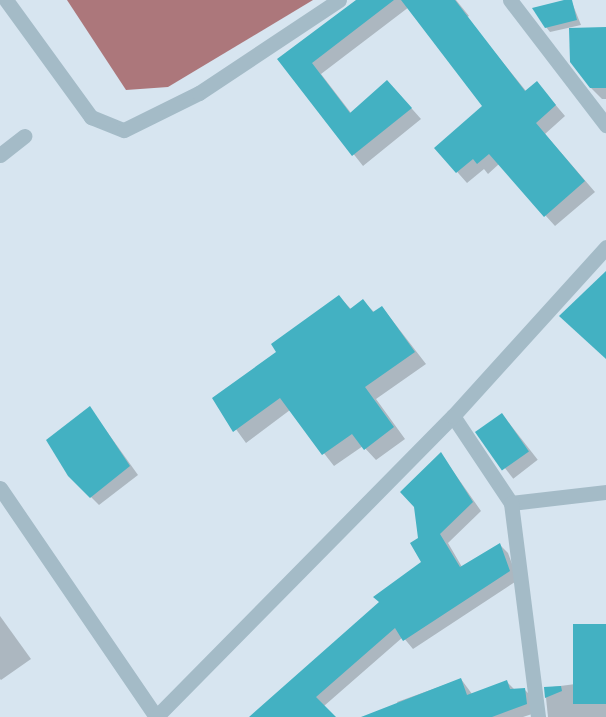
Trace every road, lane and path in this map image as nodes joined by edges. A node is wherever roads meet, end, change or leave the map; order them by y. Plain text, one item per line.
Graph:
1 (6, 0) edge
2 (339, 0) edge
3 (510, 0) edge
4 (606, 125) edge
5 (24, 136) dead end
6 (0, 156) edge
7 (606, 246) edge
8 (453, 416) junction
9 (0, 488) edge
10 (606, 492) edge
11 (511, 503) junction
12 (156, 717) edge
13 (538, 717) edge

1 - 2 street
3 - 4 street
5 - 6 street
7 - 8 street
8 - 11 street
8 - 12 street
9 - 12 street
10 - 11 street
11 - 13 street

